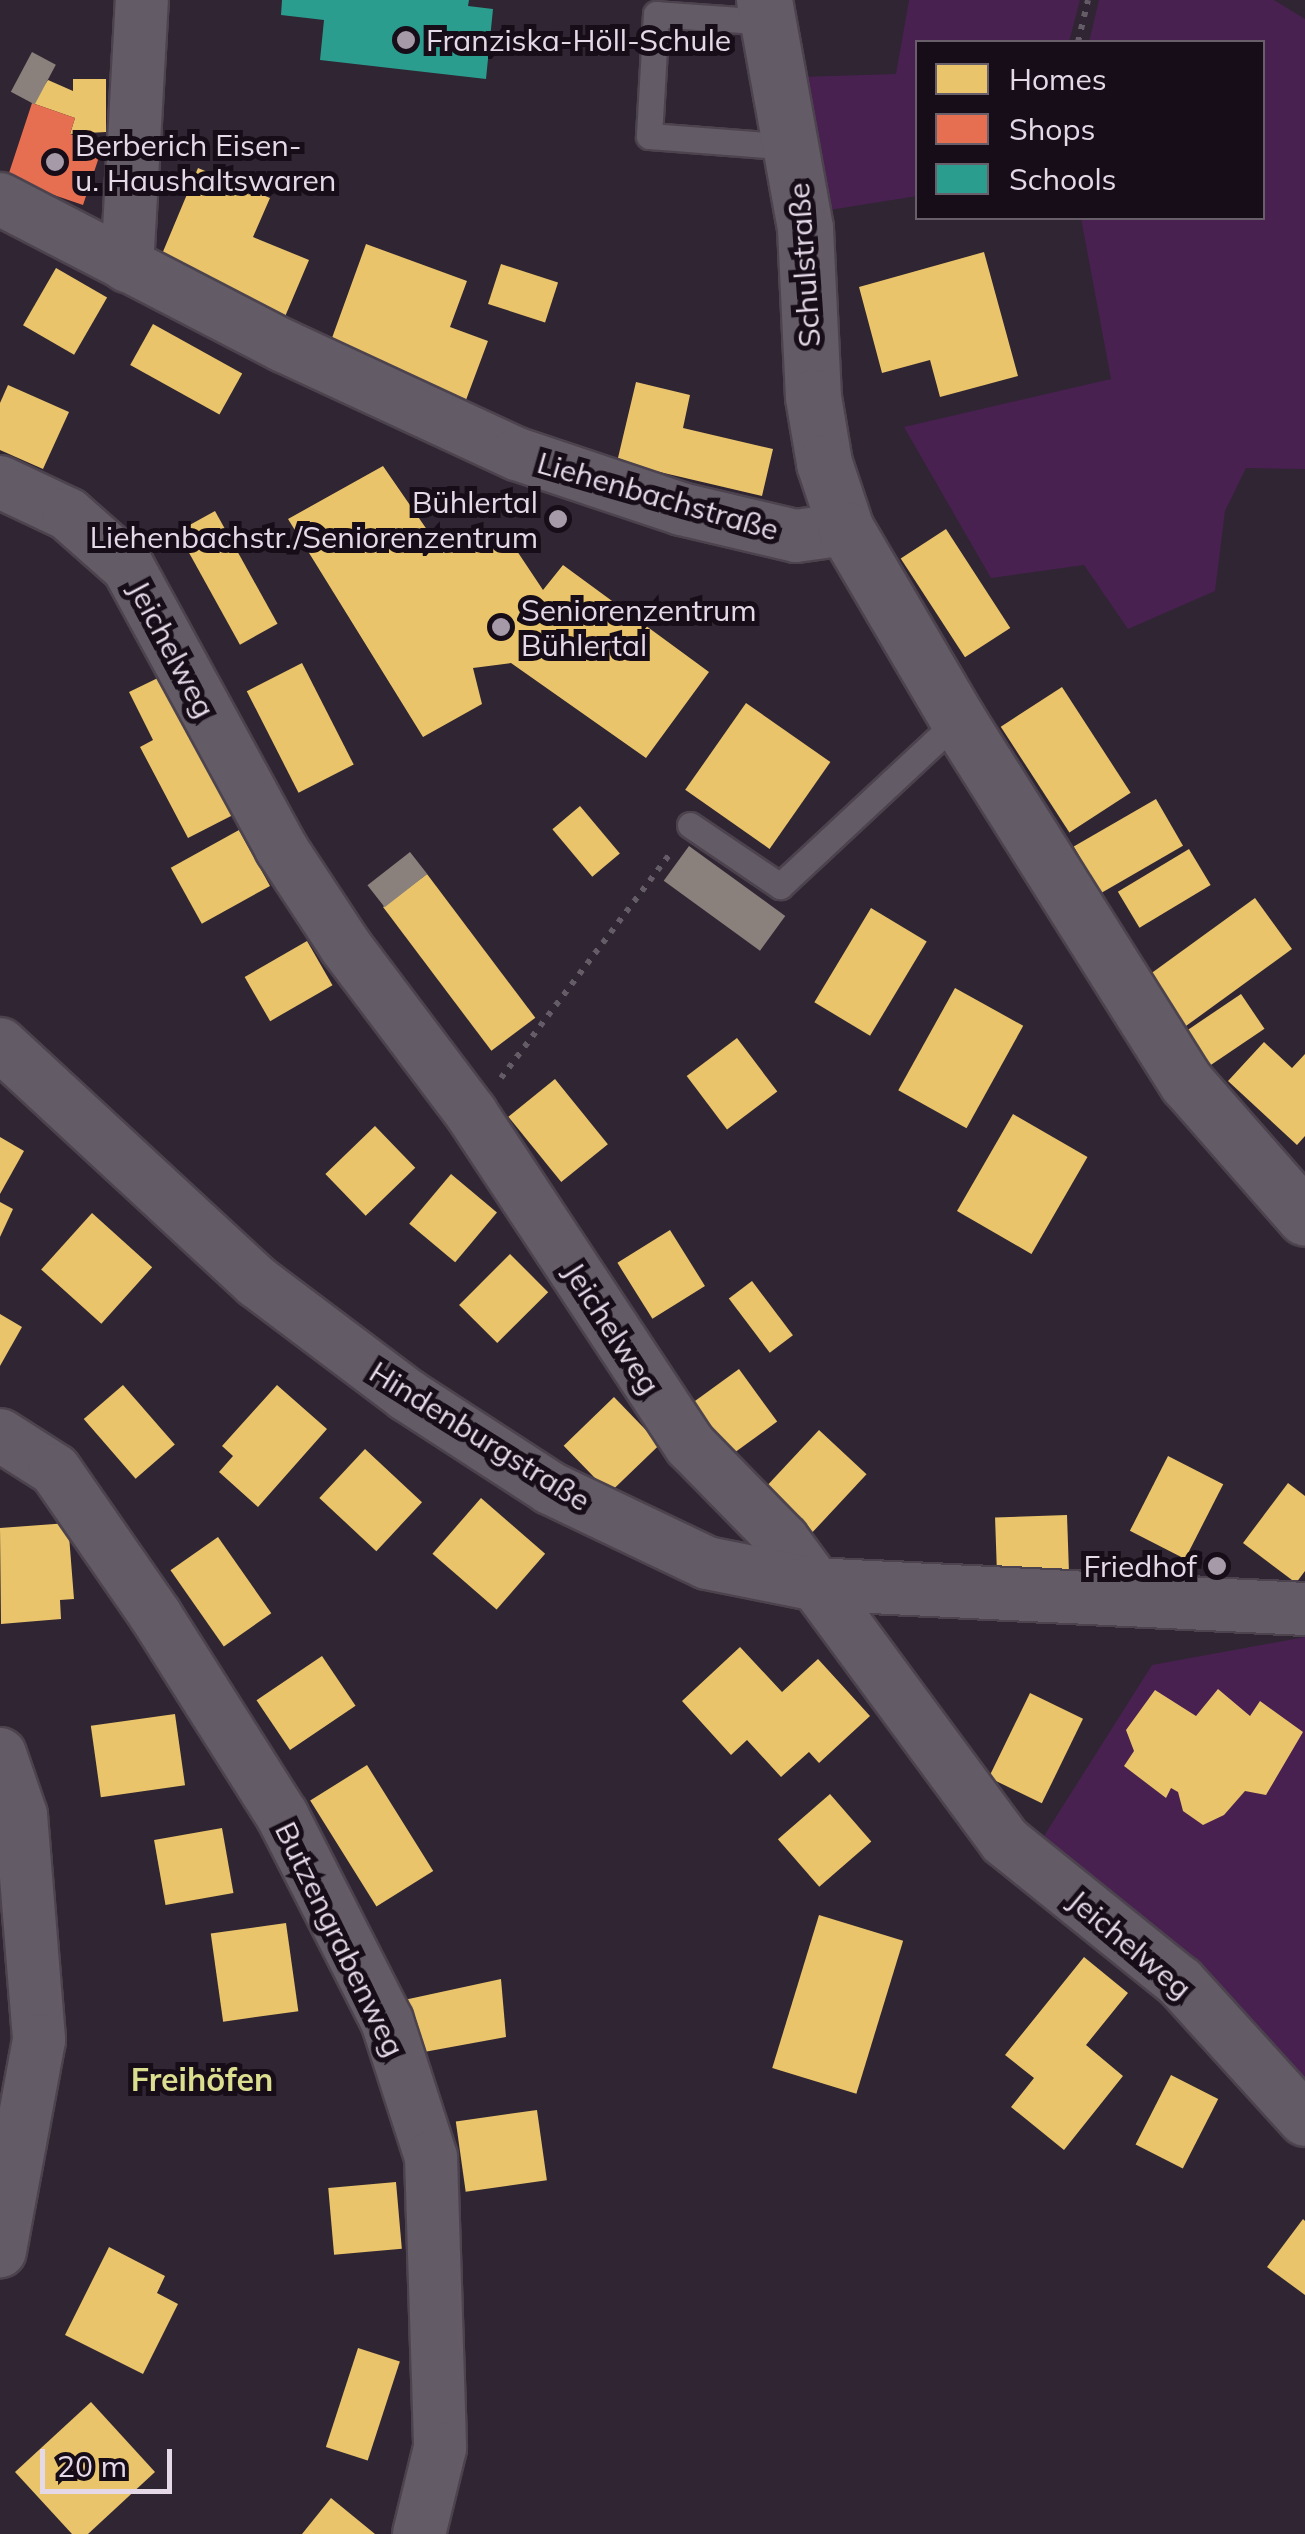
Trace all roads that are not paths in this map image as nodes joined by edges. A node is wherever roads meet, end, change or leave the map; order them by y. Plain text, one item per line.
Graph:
1 (142, 0) edge
2 (766, 11) edge
3 (794, 147) junction
4 (0, 200) edge
5 (127, 266) junction
6 (0, 482) edge
7 (846, 529) junction
8 (958, 720) junction
9 (690, 825) road end
10 (0, 1044) edge
11 (1305, 1218) edge
12 (0, 1435) edge
13 (812, 1584) junction
14 (1305, 1609) edge
15 (0, 1754) edge
16 (1305, 2120) edge
17 (0, 2251) edge
18 (419, 2534) edge

1 - 5 street
2 - 3 street, Schulstraße
2 - 3 lane
3 - 7 street, Schulstraße
4 - 5 street, Liehenbachstraße
5 - 7 street, Liehenbachstraße
6 - 13 street, Jeichelweg
7 - 8 street
8 - 9 lane
8 - 11 street
10 - 13 street, Hindenburgstraße
12 - 18 street, Butzengrabenweg
13 - 14 street, Hindenburgstraße
13 - 16 street, Jeichelweg
15 - 17 street

